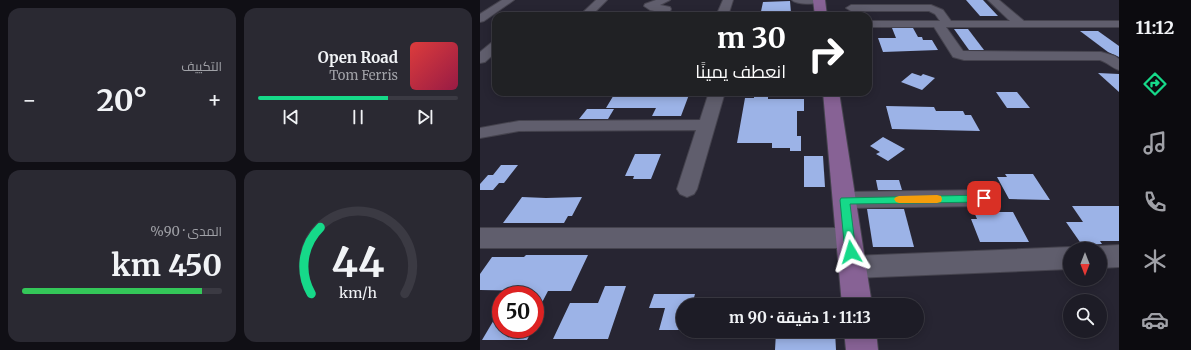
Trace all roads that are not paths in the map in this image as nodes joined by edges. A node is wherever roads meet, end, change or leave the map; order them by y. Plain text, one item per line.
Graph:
1 (509, 0) edge
2 (602, 0) edge
3 (665, 0) edge
4 (728, 0) edge
5 (796, 0) edge
6 (819, 0) edge
7 (993, 0) edge
8 (851, 8) dead end
9 (589, 12) edge
10 (664, 12) edge
11 (724, 12) edge
12 (820, 12) edge
13 (480, 19) edge
14 (872, 24) edge
15 (943, 24) junction
16 (1021, 24) junction
17 (1119, 24) edge
18 (492, 49) edge
19 (480, 59) edge
20 (1119, 66) edge
21 (716, 96) edge
22 (832, 96) edge
23 (707, 125) junction
24 (480, 133) edge
25 (687, 189) dead end
26 (984, 198) dead end
27 (845, 200) junction
28 (480, 238) edge
29 (849, 238) junction
30 (1119, 256) edge
31 (1107, 257) edge
32 (1063, 258) edge
33 (853, 267) junction
34 (856, 298) edge
35 (861, 338) edge
36 (862, 350) edge

1 - 13 street
2 - 9 street
3 - 10 street
4 - 11 street
5 - 6 street
6 - 12 main road
7 - 16 street
8 - 15 street
14 - 15 street
15 - 16 street
15 - 20 street
16 - 17 street
18 - 19 street
21 - 23 street
22 - 27 main road
23 - 24 street
23 - 25 street
26 - 27 street
27 - 29 main road
28 - 29 street
29 - 33 main road
30 - 31 street
32 - 33 street
33 - 34 main road
35 - 36 main road

